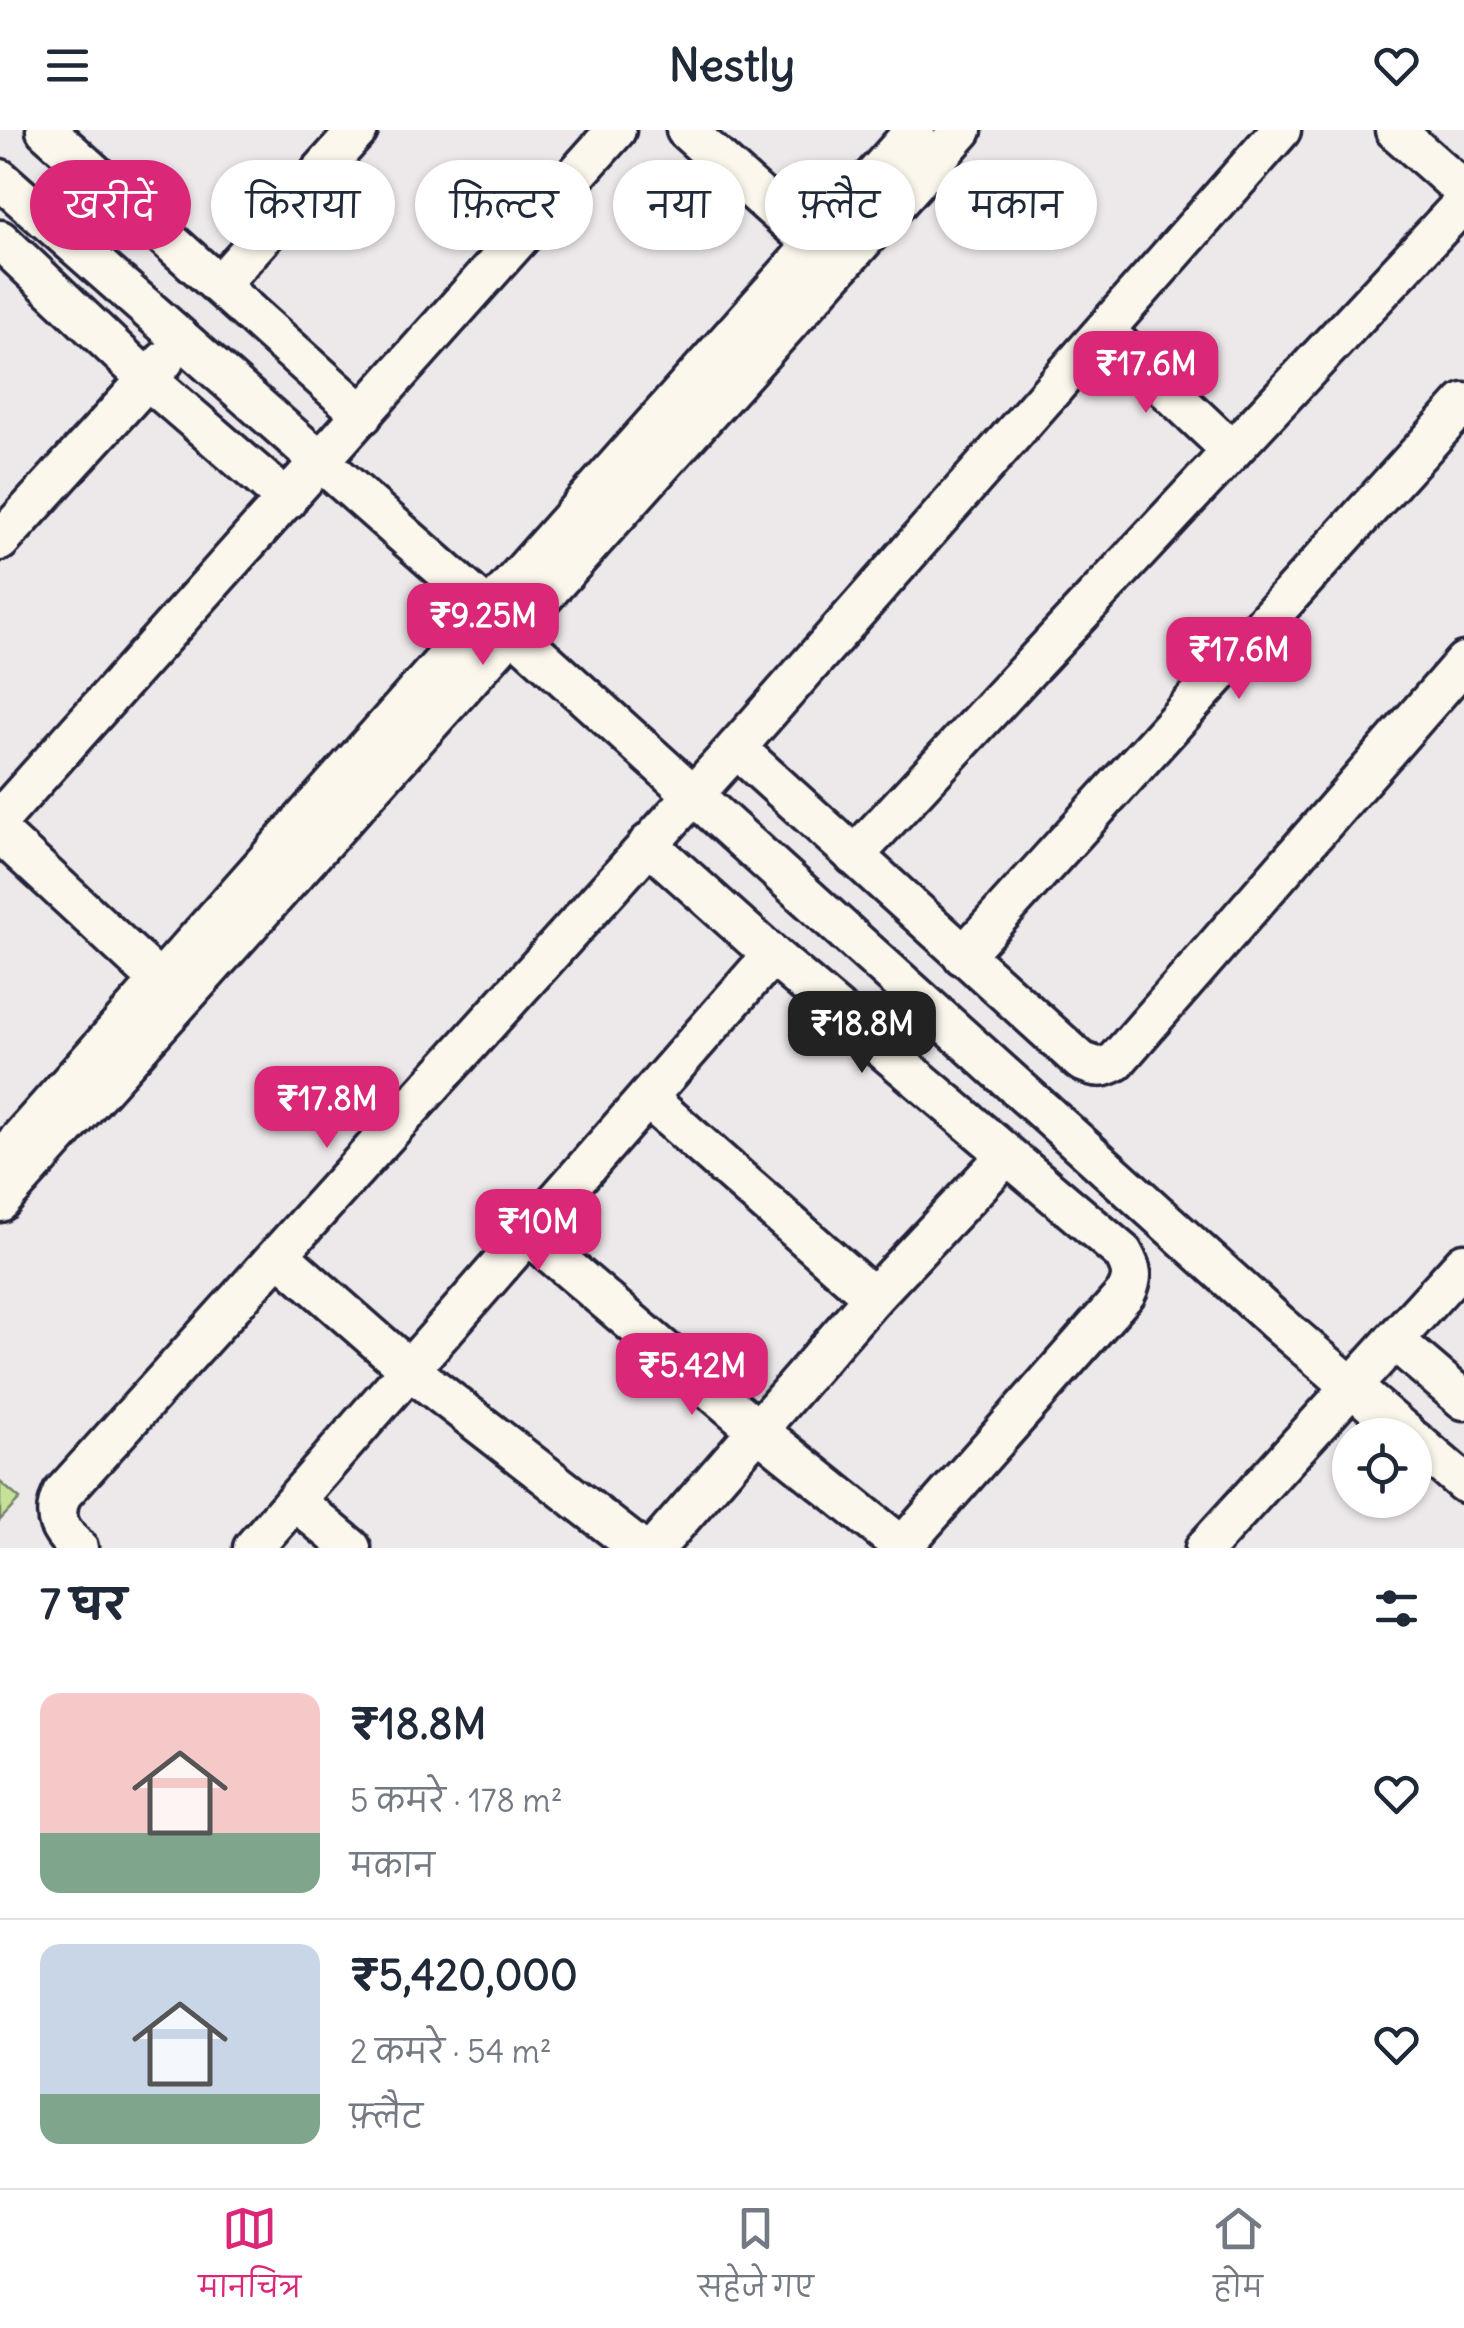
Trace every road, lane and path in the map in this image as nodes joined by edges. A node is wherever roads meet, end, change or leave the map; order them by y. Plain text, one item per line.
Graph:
1 (46, 130) edge
2 (616, 130) edge
3 (686, 130) edge
4 (915, 130) edge
5 (962, 130) edge
6 (1281, 130) edge
7 (1395, 130) edge
8 (349, 133) edge
9 (0, 179) edge
10 (1464, 190) edge
11 (1464, 202) edge
12 (0, 240) edge
13 (826, 256) junction
14 (219, 285) junction
15 (1106, 332) junction
16 (182, 340) junction
17 (148, 380) junction
18 (1464, 402) edge
19 (363, 415) junction
20 (1232, 451) junction
21 (322, 462) junction
22 (286, 500) junction
23 (3, 531) edge
24 (501, 621) junction
25 (1464, 662) edge
26 (736, 748) junction
27 (693, 795) junction
28 (0, 819) edge
29 (0, 834) edge
30 (648, 844) junction
31 (854, 856) junction
32 (772, 955) junction
33 (963, 956) junction
34 (170, 991) junction
35 (647, 1098) junction
36 (1006, 1156) junction
37 (0, 1161) edge
38 (0, 1202) edge
39 (528, 1234) junction
40 (279, 1255) junction
41 (1464, 1263) edge
42 (873, 1297) junction
43 (1394, 1340) junction
44 (410, 1370) junction
45 (1353, 1388) junction
46 (1464, 1400) edge
47 (1388, 1418) edge
48 (759, 1431) junction
49 (1432, 1456) edge
50 (1464, 1484) edge
51 (295, 1502) junction
52 (902, 1547) edge
53 (78, 1548) edge
54 (253, 1548) edge
55 (352, 1548) edge
56 (638, 1548) edge
57 (654, 1548) edge
58 (1205, 1548) edge

1 - 14 street
2 - 19 street
3 - 13 street
4 - 13 street
5 - 13 street
6 - 15 street
7 - 10 street
8 - 14 street
9 - 16 street
11 - 20 street
12 - 17 street
13 - 24 street
14 - 19 street
15 - 20 street
15 - 26 street
16 - 17 street
16 - 21 street
17 - 22 street
17 - 23 street
18 - 33 street
19 - 21 street
20 - 31 street
21 - 22 street
21 - 24 street
22 - 28 street
24 - 27 street
24 - 34 street
25 - 33 street
26 - 27 street
26 - 31 street
27 - 30 street
27 - 45 street
29 - 34 street
30 - 32 street
30 - 40 street
31 - 33 street
32 - 35 street
32 - 36 street
34 - 37 street
34 - 38 street
35 - 39 street
35 - 42 street
36 - 42 street
36 - 52 street
39 - 44 street
39 - 48 street
40 - 44 street
40 - 53 street
41 - 43 street
42 - 48 street
43 - 45 street
43 - 46 street
44 - 51 street
44 - 56 street
45 - 47 street
45 - 58 street
48 - 52 street
48 - 57 street
49 - 50 street
51 - 54 street
51 - 55 street

